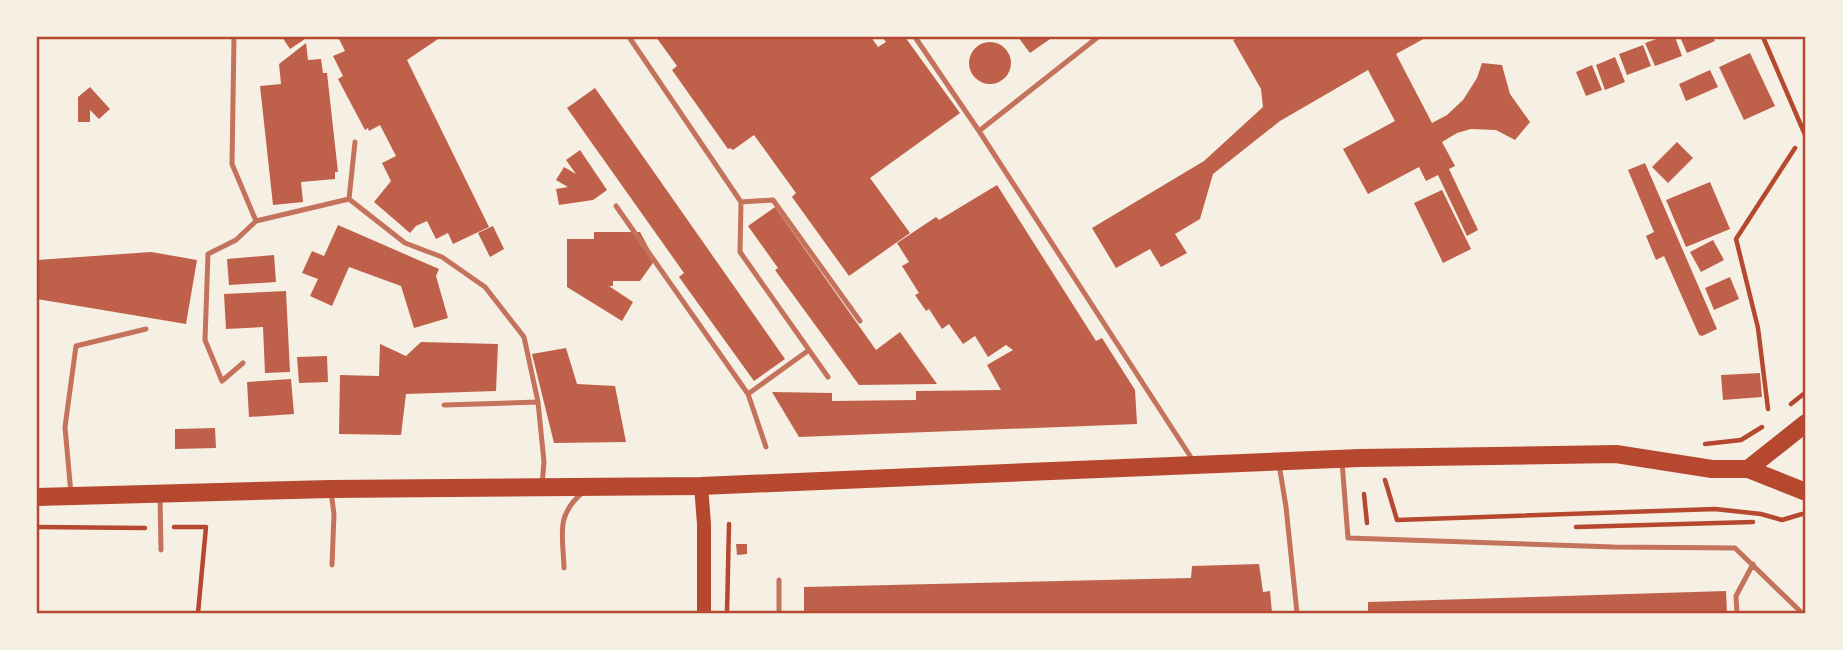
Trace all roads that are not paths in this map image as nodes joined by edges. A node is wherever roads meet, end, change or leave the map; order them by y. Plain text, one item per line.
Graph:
1 (234, 37) edge
2 (629, 37) edge
3 (915, 37) edge
4 (1098, 37) edge
5 (979, 131) junction
6 (355, 142) dead end
7 (349, 199) junction
8 (741, 202) junction
9 (616, 206) dead end
10 (257, 221) junction
11 (860, 321) dead end
12 (146, 329) dead end
13 (809, 350) junction
14 (243, 363) dead end
15 (828, 377) dead end
16 (748, 394) junction
17 (538, 401) junction
18 (444, 405) dead end
19 (1806, 423) edge
20 (766, 447) dead end
21 (1342, 460) junction
22 (1279, 461) junction
23 (1195, 464) junction
24 (1748, 469) junction
25 (701, 486) junction
26 (542, 487) junction
27 (588, 487) junction
28 (330, 489) junction
29 (1806, 492) edge
30 (160, 494) junction
31 (37, 497) edge
32 (71, 497) junction
33 (161, 550) dead end
34 (1753, 564) junction
35 (332, 565) dead end
36 (564, 568) dead end
37 (779, 580) dead end
38 (704, 613) edge
39 (779, 613) edge
40 (1297, 613) edge
41 (1737, 613) edge
42 (1802, 613) edge

1 - 10 lane
2 - 8 lane
3 - 5 lane
4 - 5 lane
5 - 23 lane
6 - 7 lane
7 - 10 lane
7 - 17 lane
8 - 11 lane
8 - 13 lane
9 - 16 lane
10 - 14 lane
12 - 32 lane
13 - 15 lane
13 - 16 lane
16 - 20 lane
17 - 18 lane
17 - 26 lane
19 - 24 main road
21 - 22 main road
21 - 24 main road
21 - 34 lane
22 - 23 main road
22 - 40 lane
23 - 25 main road
24 - 29 main road
25 - 27 main road
25 - 38 main road
26 - 27 main road
26 - 28 main road
27 - 36 lane
28 - 30 main road
28 - 35 lane
30 - 32 main road
30 - 33 lane
31 - 32 main road
34 - 41 lane
34 - 42 lane
37 - 39 lane

